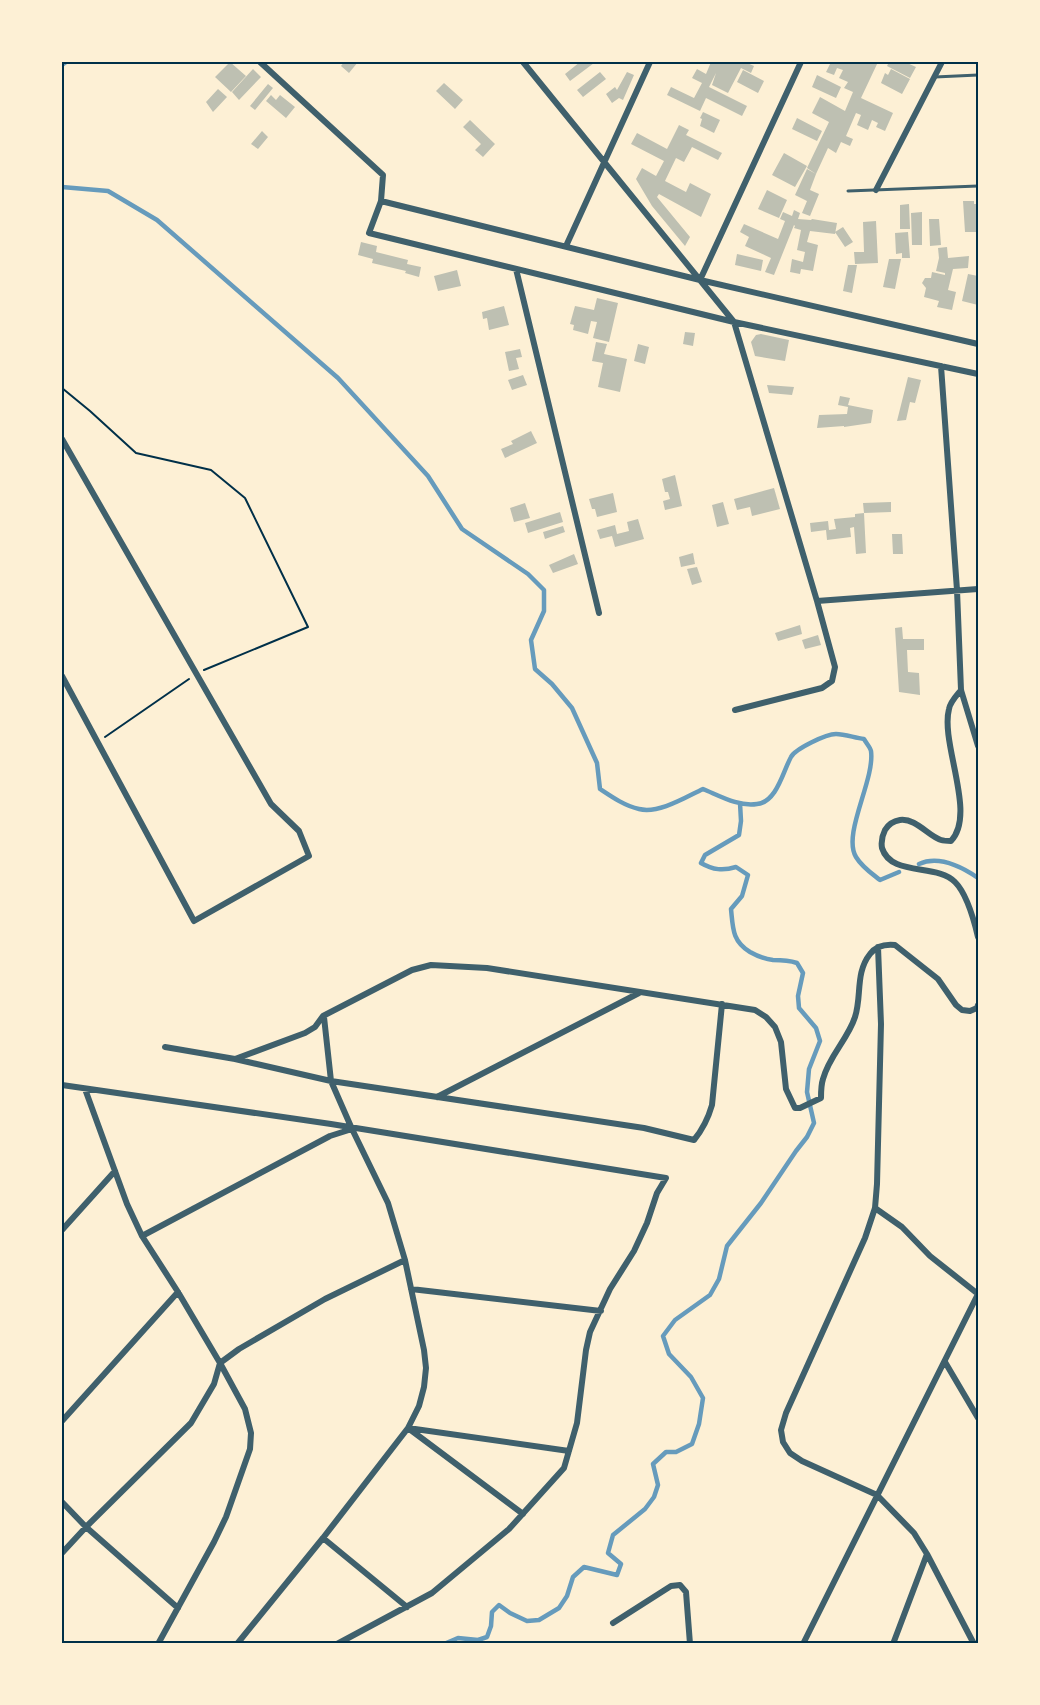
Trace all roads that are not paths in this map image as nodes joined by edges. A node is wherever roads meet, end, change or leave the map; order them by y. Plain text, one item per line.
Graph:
1 (260, 62) edge
2 (523, 62) edge
3 (650, 62) edge
4 (801, 62) edge
5 (942, 62) edge
6 (978, 75) edge
7 (935, 77) junction
8 (603, 162) junction
9 (978, 186) edge
10 (876, 190) junction
11 (848, 191) dead end
12 (381, 201) junction
13 (566, 246) junction
14 (516, 269) junction
15 (700, 280) junction
16 (734, 322) junction
17 (978, 344) edge
18 (941, 366) junction
19 (978, 374) edge
20 (62, 439) edge
21 (978, 589) edge
22 (957, 590) junction
23 (817, 601) junction
24 (599, 613) dead end
25 (62, 676) edge
26 (961, 690) junction
27 (735, 710) dead end
28 (978, 746) edge
29 (978, 937) edge
30 (878, 947) junction
31 (639, 993) junction
32 (722, 1004) junction
33 (978, 1005) edge
34 (323, 1016) junction
35 (165, 1047) dead end
36 (235, 1059) junction
37 (331, 1081) junction
38 (62, 1085) edge
39 (85, 1089) junction
40 (436, 1098) junction
41 (352, 1129) junction
42 (115, 1171) junction
43 (874, 1208) junction
44 (62, 1230) edge
45 (142, 1236) junction
46 (405, 1260) junction
47 (411, 1289) junction
48 (178, 1292) junction
49 (978, 1294) edge
50 (601, 1311) junction
51 (945, 1362) junction
52 (220, 1363) junction
53 (978, 1418) edge
54 (62, 1421) edge
55 (408, 1428) junction
56 (569, 1451) junction
57 (877, 1495) junction
58 (62, 1502) edge
59 (523, 1514) junction
60 (86, 1527) junction
61 (323, 1538) junction
62 (62, 1553) edge
63 (927, 1554) junction
64 (407, 1607) junction
65 (178, 1608) junction
66 (613, 1623) dead end
67 (158, 1644) edge
68 (237, 1644) edge
69 (337, 1644) edge
70 (690, 1644) edge
71 (803, 1644) edge
72 (893, 1644) edge
73 (974, 1644) edge

1 - 12 street
2 - 8 street
3 - 8 street
4 - 15 street
5 - 7 street
6 - 7 lane
7 - 10 street
8 - 13 street
8 - 15 street
9 - 10 lane
10 - 11 lane
12 - 13 street
12 - 14 street
13 - 15 street
14 - 16 street
14 - 24 street
15 - 16 street
15 - 17 street
16 - 18 street
16 - 23 street
18 - 19 street
18 - 22 street
20 - 25 street
21 - 22 street
22 - 23 street
22 - 26 street
23 - 27 street
26 - 28 street
26 - 29 street
30 - 32 street
30 - 33 street
30 - 43 street
31 - 32 street
31 - 34 street
31 - 40 street
32 - 40 street
34 - 36 street
34 - 37 street
35 - 36 street
36 - 37 street
37 - 40 street
37 - 41 street
38 - 39 street
39 - 41 street
39 - 42 street
41 - 45 street
41 - 46 street
41 - 50 street
42 - 44 street
42 - 45 street
43 - 49 street
43 - 57 street
45 - 48 street
46 - 47 street
46 - 52 street
47 - 50 street
47 - 55 street
48 - 52 street
48 - 54 street
49 - 51 street
50 - 56 street
51 - 53 street
51 - 57 street
52 - 60 street
52 - 65 street
55 - 56 street
55 - 59 street
55 - 61 street
56 - 59 street
57 - 63 street
57 - 71 street
58 - 60 street
59 - 64 street
60 - 62 street
60 - 65 street
61 - 64 street
61 - 68 street
63 - 72 street
63 - 73 street
64 - 69 street
65 - 67 street
66 - 70 street

